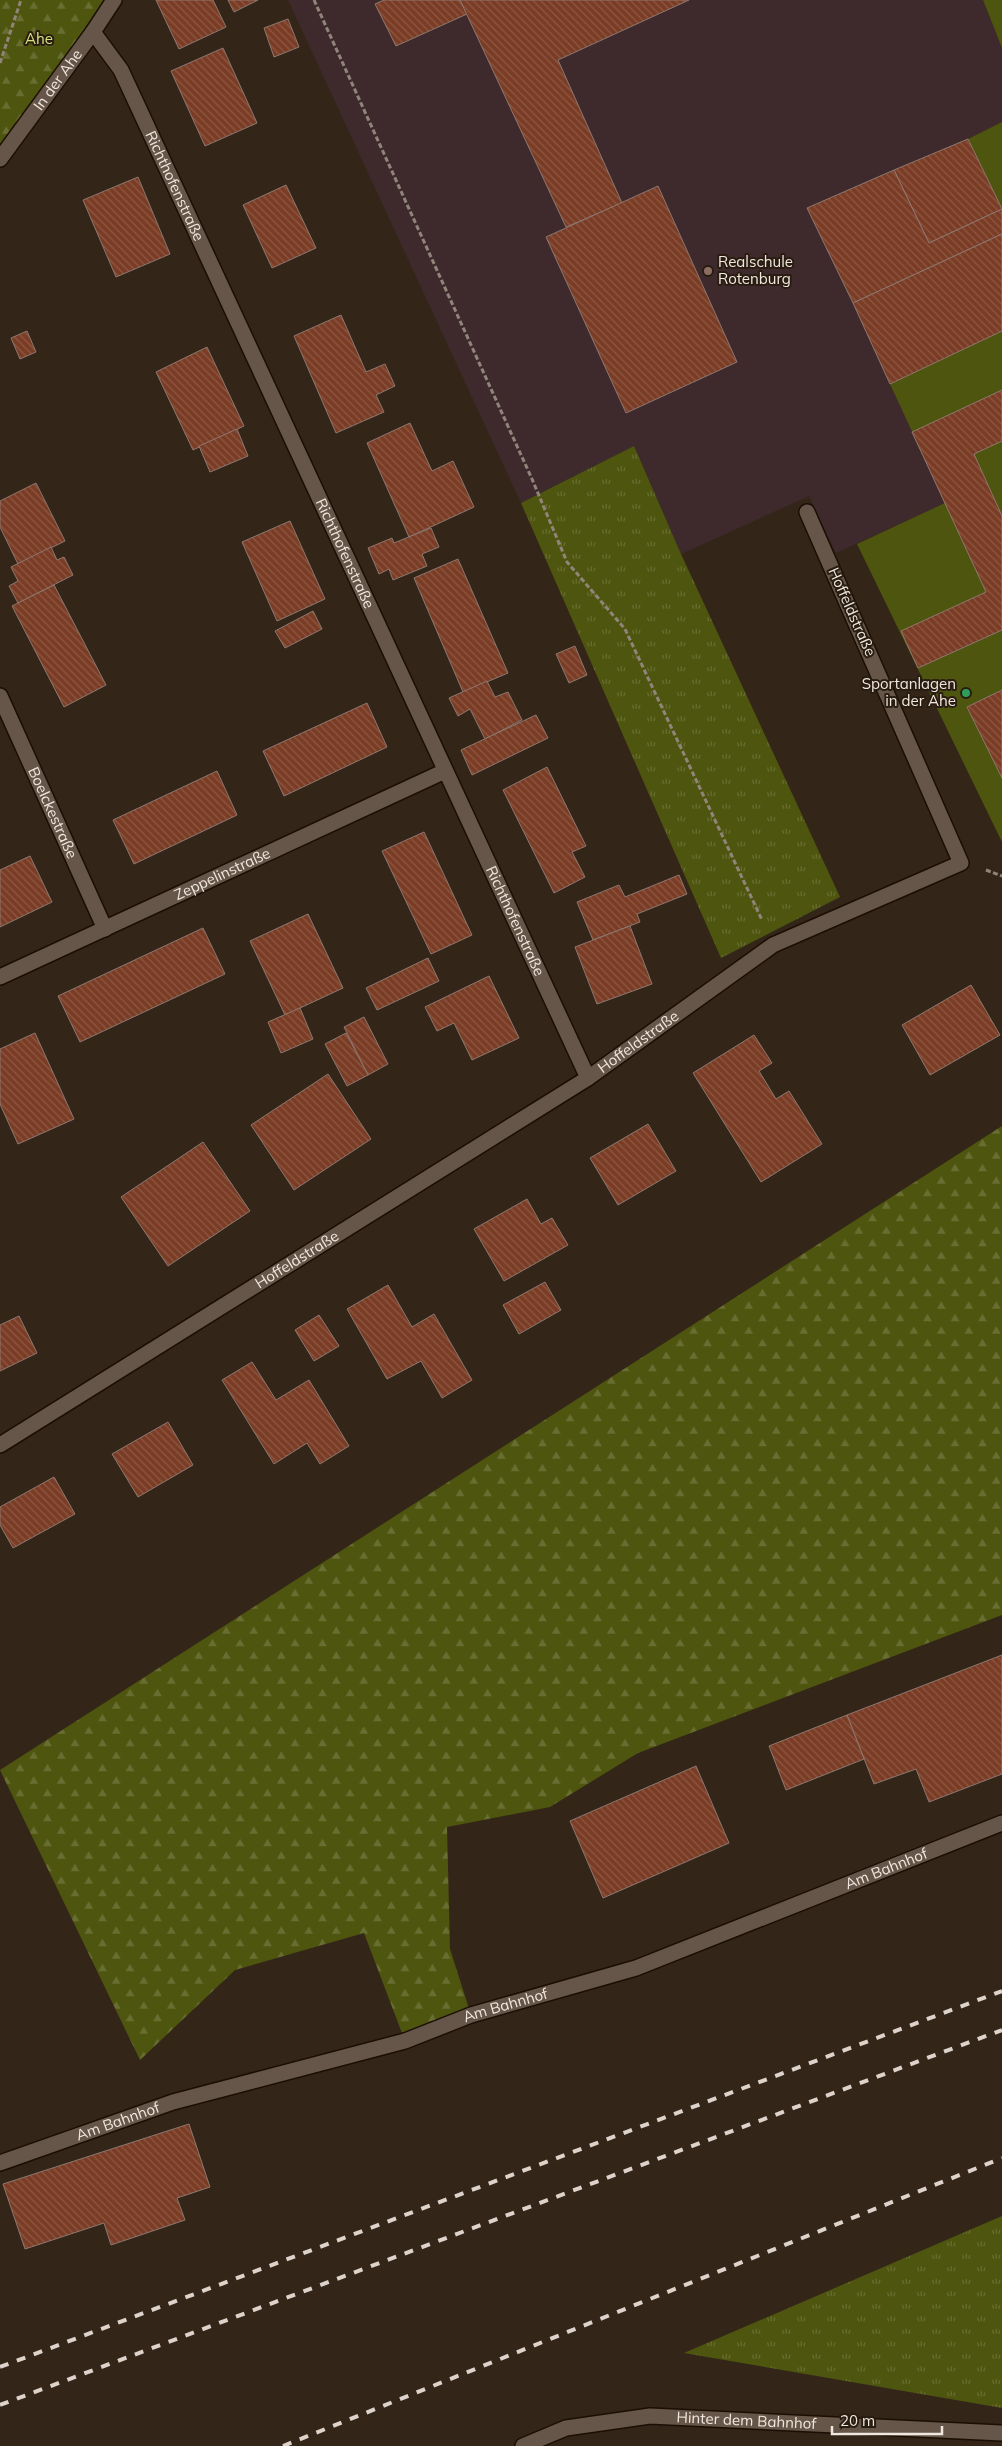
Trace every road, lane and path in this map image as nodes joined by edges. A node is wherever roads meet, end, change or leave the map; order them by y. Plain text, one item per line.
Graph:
1 (21, 0) edge
2 (114, 0) edge
3 (314, 0) edge
4 (93, 32) junction
5 (0, 63) edge
6 (0, 159) edge
7 (808, 512) dead end
8 (0, 696) edge
9 (446, 771) junction
10 (105, 928) junction
11 (774, 945) junction
12 (0, 977) edge
13 (588, 1078) junction
14 (0, 1444) edge
15 (1002, 1823) edge
16 (0, 2163) edge
17 (1002, 2433) edge
18 (523, 2446) edge

1 - 5 path
2 - 4 street, In der Ahe
3 - 11 path
4 - 6 street, In der Ahe
4 - 9 street, Richthofenstraße
7 - 11 street, Hoffeldstraße
8 - 10 street, Boelckestraße
9 - 10 street, Zeppelinstraße
9 - 13 street, Richthofenstraße
10 - 12 street, Zeppelinstraße
11 - 13 street, Hoffeldstraße
13 - 14 street, Hoffeldstraße
15 - 16 street, Am Bahnhof
17 - 18 street, Hinter dem Bahnhof

